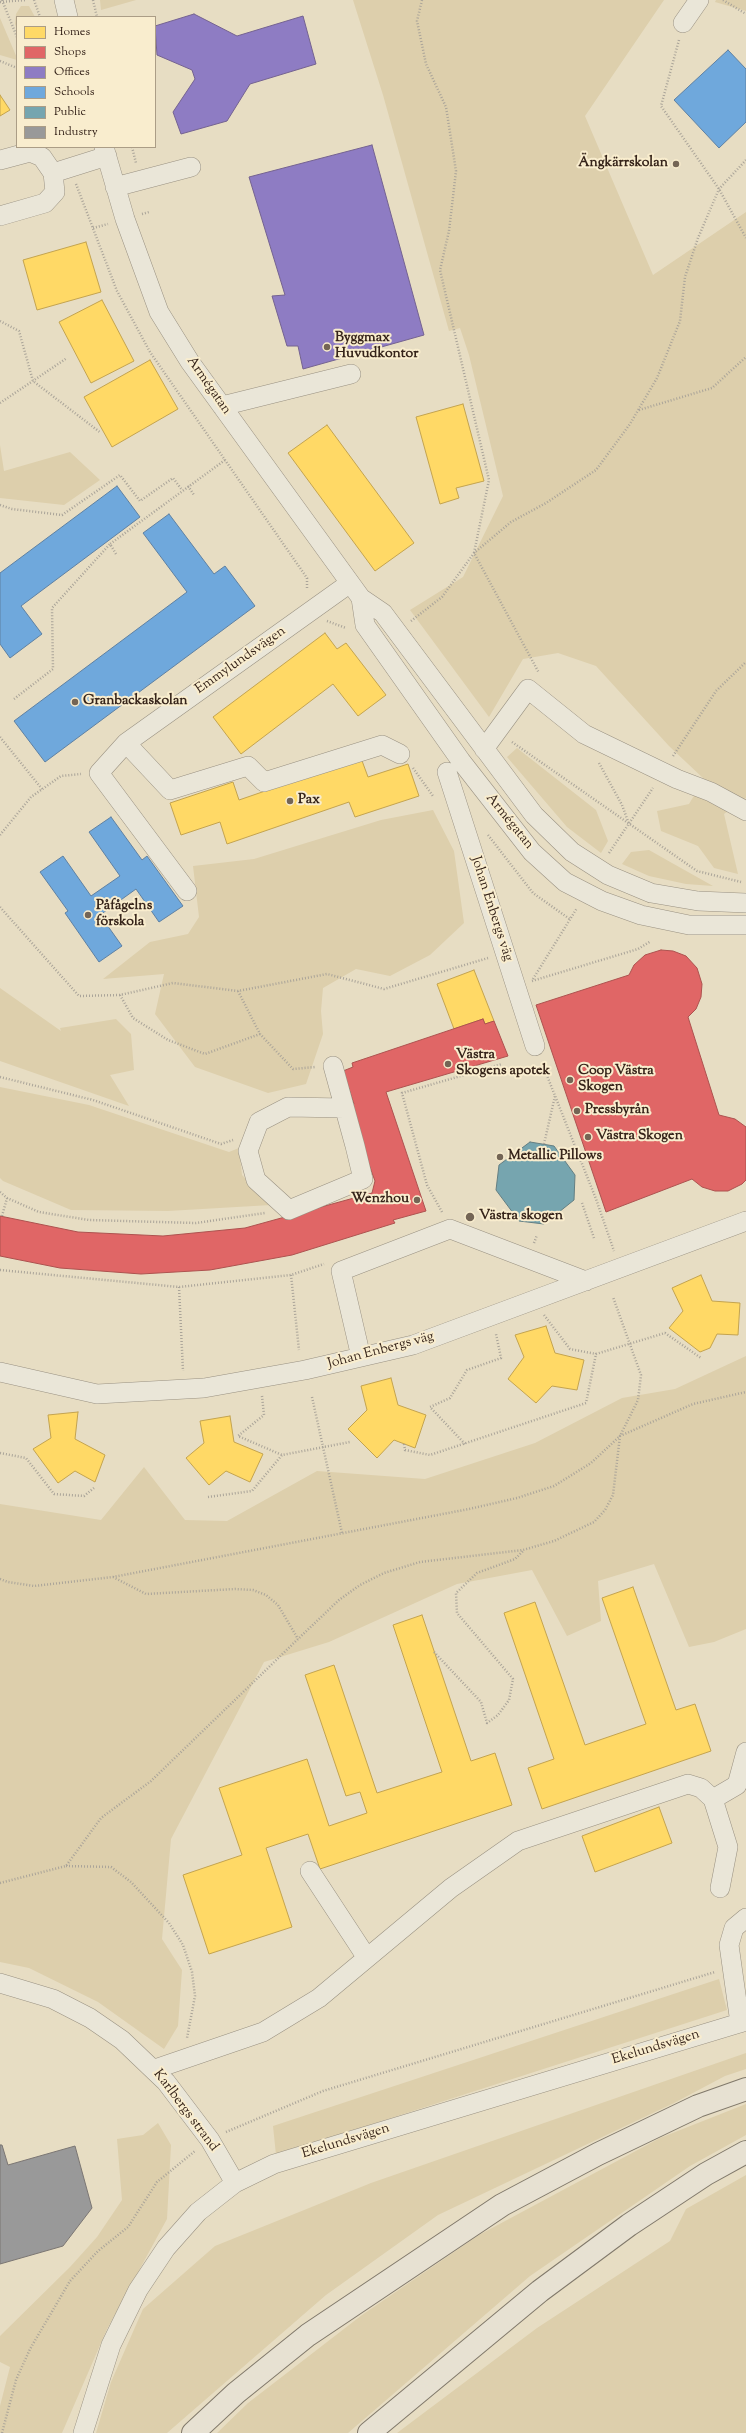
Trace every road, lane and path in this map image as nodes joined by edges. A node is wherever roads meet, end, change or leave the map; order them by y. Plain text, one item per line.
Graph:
1 (26, 0) edge
2 (34, 0) edge
3 (64, 0) edge
4 (93, 0) edge
5 (422, 0) edge
6 (699, 0) edge
7 (723, 0) edge
8 (2, 1) edge
9 (746, 14) edge
10 (40, 16) edge
11 (68, 16) edge
12 (97, 16) edge
13 (683, 23) joint
14 (16, 34) edge
15 (0, 61) edge
16 (16, 68) edge
17 (106, 152) edge
18 (0, 160) edge
19 (746, 160) edge
20 (191, 167) dead end
21 (61, 171) junction
22 (115, 187) junction
23 (719, 189) junction
24 (0, 216) edge
25 (746, 238) edge
26 (0, 321) edge
27 (746, 357) edge
28 (67, 358) dead end
29 (351, 374) dead end
30 (32, 381) junction
31 (0, 403) edge
32 (222, 406) junction
33 (639, 410) junction
34 (101, 433) dead end
35 (225, 460) junction
36 (188, 486) junction
37 (182, 490) junction
38 (194, 494) dead end
39 (0, 505) edge
40 (110, 544) junction
41 (474, 553) junction
42 (116, 554) dead end
43 (350, 583) junction
44 (361, 598) junction
45 (317, 607) junction
46 (350, 632) dead end
47 (396, 632) junction
48 (746, 662) edge
49 (540, 675) dead end
50 (14, 699) dead end
51 (584, 734) junction
52 (0, 737) edge
53 (126, 743) junction
54 (484, 749) junction
55 (400, 754) dead end
56 (447, 772) dead end
57 (99, 773) junction
58 (663, 773) junction
59 (42, 789) junction
60 (746, 811) edge
61 (629, 824) junction
62 (487, 832) dead end
63 (0, 835) edge
64 (608, 855) dead end
65 (746, 884) edge
66 (187, 891) dead end
67 (744, 903) edge
68 (579, 905) dead end
69 (0, 908) edge
70 (571, 920) junction
71 (745, 930) edge
72 (651, 941) dead end
73 (505, 953) junction
74 (532, 981) junction
75 (238, 990) junction
76 (120, 995) junction
77 (520, 998) junction
78 (260, 1034) junction
79 (535, 1046) joint
80 (502, 1064) dead end
81 (333, 1066) joint
82 (0, 1077) edge
83 (555, 1095) junction
84 (344, 1108) junction
85 (256, 1131) junction
86 (544, 1144) dead end
87 (0, 1192) edge
88 (7, 1198) junction
89 (582, 1203) dead end
90 (289, 1210) junction
91 (2, 1216) dead end
92 (452, 1221) junction
93 (746, 1221) edge
94 (594, 1238) dead end
95 (619, 1268) junction
96 (0, 1270) edge
97 (341, 1271) junction
98 (291, 1275) junction
99 (586, 1281) junction
100 (179, 1286) junction
101 (613, 1297) dead end
102 (493, 1315) junction
103 (546, 1317) dead end
104 (629, 1346) junction
105 (299, 1350) dead end
106 (596, 1354) junction
107 (361, 1357) junction
108 (700, 1358) dead end
109 (0, 1372) edge
110 (260, 1379) junction
111 (184, 1389) junction
112 (746, 1392) edge
113 (312, 1397) dead end
114 (620, 1436) junction
115 (350, 1442) dead end
116 (404, 1444) dead end
117 (465, 1444) junction
118 (323, 1447) junction
119 (0, 1453) edge
120 (282, 1456) junction
121 (94, 1488) dead end
122 (208, 1497) dead end
123 (342, 1534) junction
124 (523, 1550) junction
125 (113, 1577) junction
126 (0, 1579) edge
127 (298, 1639) junction
128 (434, 1652) dead end
129 (746, 1752) edge
130 (713, 1799) junction
131 (66, 1866) junction
132 (310, 1871) dead end
133 (0, 1883) edge
134 (720, 1888) dead end
135 (746, 1918) edge
136 (367, 1958) junction
137 (732, 1966) junction
138 (0, 1983) edge
139 (743, 2022) edge
140 (187, 2057) junction
141 (155, 2069) junction
142 (746, 2089) edge
143 (210, 2140) junction
144 (746, 2152) edge
145 (235, 2183) junction
146 (2, 2433) edge
147 (82, 2433) edge
148 (193, 2433) edge
149 (369, 2433) edge

1 - 8 path
2 - 10 path
3 - 11 street
4 - 12 path
5 - 41 path
6 - 13 street
7 - 9 path
8 - 14 path
13 - 23 path
15 - 16 path
17 - 21 street
17 - 22 street, Armégatan
18 - 21 street
19 - 23 path
20 - 22 street
21 - 24 street
21 - 35 path
22 - 32 street, Armégatan
23 - 25 path
23 - 33 path
26 - 30 path
27 - 33 path
28 - 30 path
29 - 32 street
30 - 31 path
30 - 34 path
32 - 43 street, Armégatan
33 - 41 path
35 - 36 path
35 - 45 path
36 - 37 path
36 - 38 path
37 - 39 path
37 - 40 path
40 - 42 path
40 - 50 path
41 - 47 path
41 - 49 path
43 - 44 street, Armégatan
43 - 45 street, Emmylundsvägen
44 - 47 street, Armégatan
44 - 71 street, Armégatan
45 - 46 path
45 - 53 street, Emmylundsvägen
47 - 54 street, Armégatan
48 - 58 path
51 - 54 street
51 - 58 street
51 - 61 path
52 - 59 path
53 - 55 street
53 - 57 street, Emmylundsvägen
54 - 67 street, Armégatan
56 - 73 street, Johan Enbergs väg
57 - 59 path
57 - 66 street
58 - 60 street
58 - 61 path
59 - 63 path
61 - 64 path
61 - 65 path
62 - 70 path
67 - 71 street
68 - 70 path
69 - 76 path
70 - 74 path
72 - 74 path
73 - 75 path
73 - 77 street, Johan Enbergs väg
74 - 77 path
75 - 76 path
75 - 78 path
76 - 78 path
77 - 79 street, Johan Enbergs väg
78 - 81 path
79 - 83 path
80 - 92 path
81 - 84 street
82 - 85 path
83 - 86 path
83 - 95 path
84 - 85 street
84 - 90 street
85 - 90 street
87 - 88 path
88 - 90 path
88 - 91 path
89 - 94 path
92 - 97 street
92 - 99 street
93 - 95 street, Johan Enbergs väg
95 - 99 street, Johan Enbergs väg
96 - 100 path
97 - 98 path
97 - 107 street
98 - 100 path
98 - 105 path
99 - 102 street, Johan Enbergs väg
100 - 111 path
101 - 104 path
102 - 107 street, Johan Enbergs väg
102 - 117 path
103 - 106 path
104 - 106 path
104 - 108 path
104 - 114 path
106 - 117 path
107 - 110 street, Johan Enbergs väg
109 - 111 street, Johan Enbergs väg
110 - 111 street, Johan Enbergs väg
110 - 120 path
112 - 114 path
113 - 118 path
114 - 123 path
114 - 124 path
115 - 118 path
116 - 117 path
118 - 120 path
118 - 123 path
119 - 121 path
120 - 122 path
123 - 125 path
124 - 127 path
124 - 128 path
125 - 126 path
125 - 127 path
127 - 131 path
129 - 130 street
130 - 134 street
130 - 136 street
131 - 133 path
131 - 140 path
132 - 136 street
135 - 137 street
136 - 140 street
137 - 139 street
137 - 143 path
138 - 141 street, Karlbergs strand
139 - 145 street, Ekelundsvägen
140 - 141 street
141 - 143 street, Karlbergs strand
142 - 148 highway
143 - 145 street, Karlbergs strand
143 - 146 path
144 - 149 highway
145 - 147 street, Ekelundsvägen

